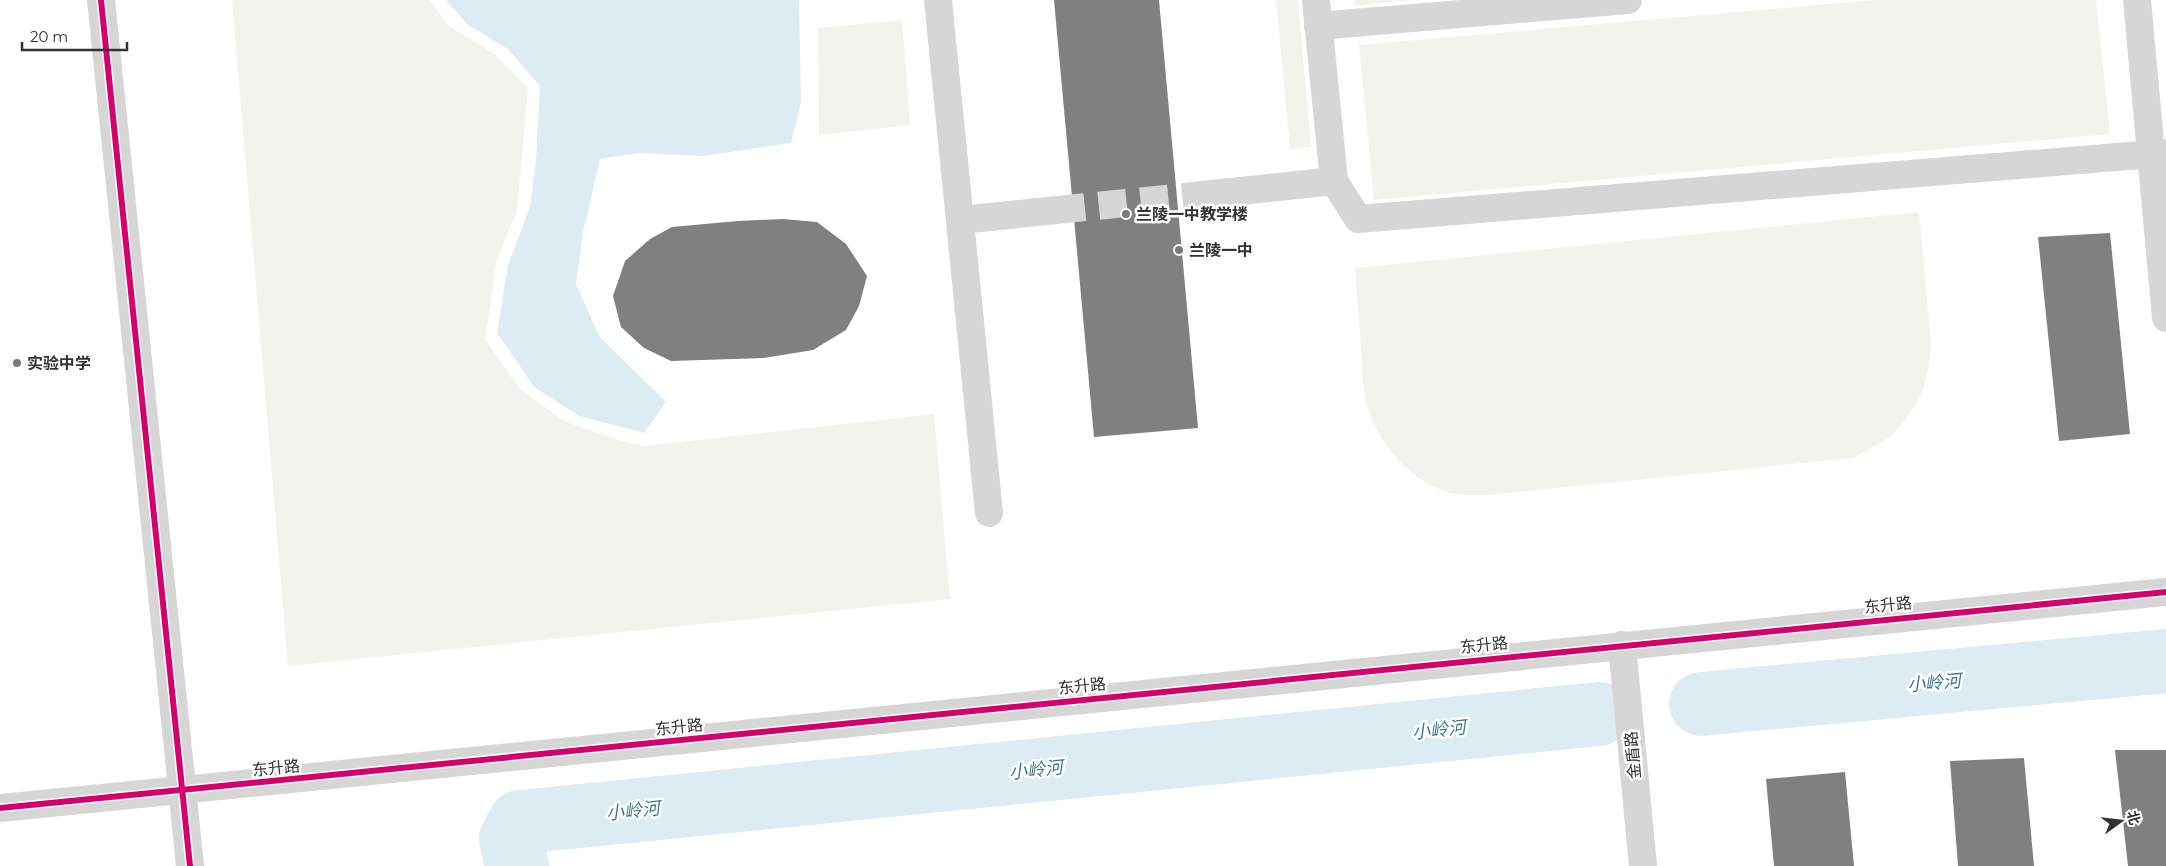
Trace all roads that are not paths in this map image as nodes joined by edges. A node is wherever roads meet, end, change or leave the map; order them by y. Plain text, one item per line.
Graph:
1 (101, 0) edge
2 (938, 0) edge
3 (1628, 0) edge
4 (2137, 0) edge
5 (1317, 13) edge
6 (2158, 153) edge
7 (1334, 181) junction
8 (1203, 195) tunnel mouth
9 (1057, 210) tunnel mouth
10 (961, 220) junction
11 (2166, 318) edge
12 (989, 513) dead end
13 (2166, 592) edge
14 (1622, 645) junction
15 (183, 791) junction
16 (0, 808) edge
17 (190, 866) edge
18 (1643, 866) edge

1 - 15 street
2 - 10 street
3 - 5 street
4 - 6 street
5 - 7 street
6 - 7 street
6 - 11 street
7 - 8 street
9 - 10 street
10 - 12 street
13 - 14 street, 东升路
14 - 15 street, 东升路
14 - 18 street, 金盾路
15 - 16 street, 东升路
15 - 17 street

